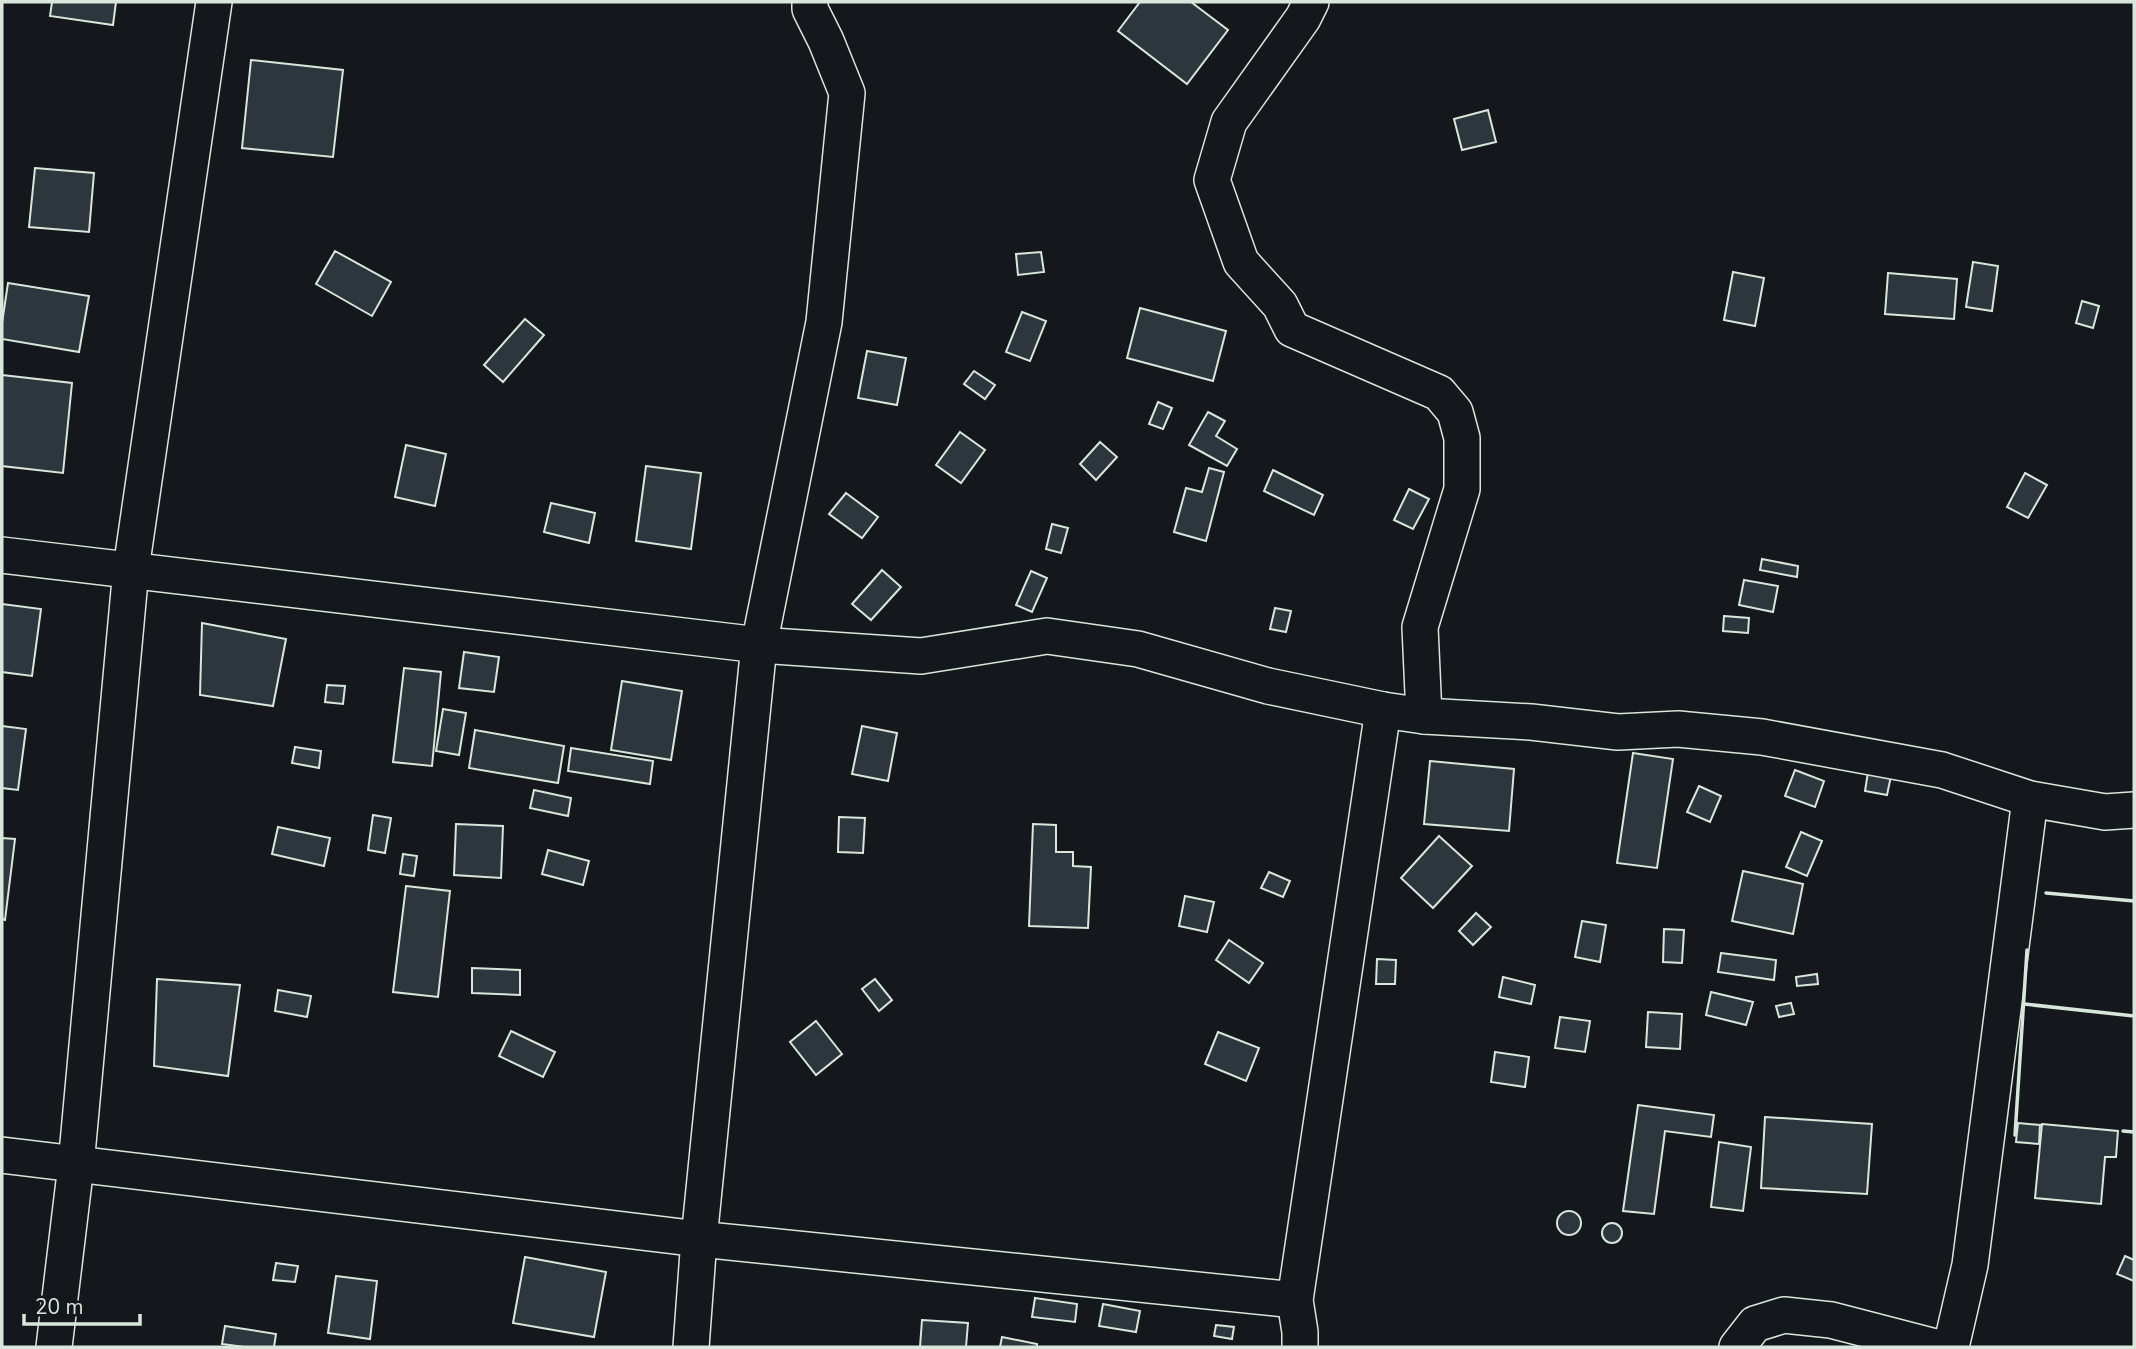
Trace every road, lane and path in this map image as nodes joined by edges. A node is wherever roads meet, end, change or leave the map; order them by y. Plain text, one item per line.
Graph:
1 (214, 2) edge
2 (810, 2) edge
3 (1311, 2) edge
4 (2, 555) edge
5 (131, 569) junction
6 (759, 645) junction
7 (1383, 710) junction
8 (1424, 716) junction
9 (2029, 799) junction
10 (2134, 810) edge
11 (2, 1155) edge
12 (76, 1165) junction
13 (699, 1239) junction
14 (1295, 1300) junction
15 (54, 1347) edge
16 (691, 1347) edge
17 (1300, 1347) edge
18 (1737, 1347) edge
19 (1935, 1347) edge
20 (1951, 1347) edge

1 - 5 street
2 - 6 street
3 - 8 street
4 - 5 street
5 - 6 street
5 - 12 street
6 - 7 street
6 - 13 street
7 - 8 street
7 - 14 street
8 - 9 street
9 - 10 street
9 - 20 street
11 - 12 street
12 - 13 street
12 - 15 street
13 - 14 street
13 - 16 street
14 - 17 street
18 - 19 street

